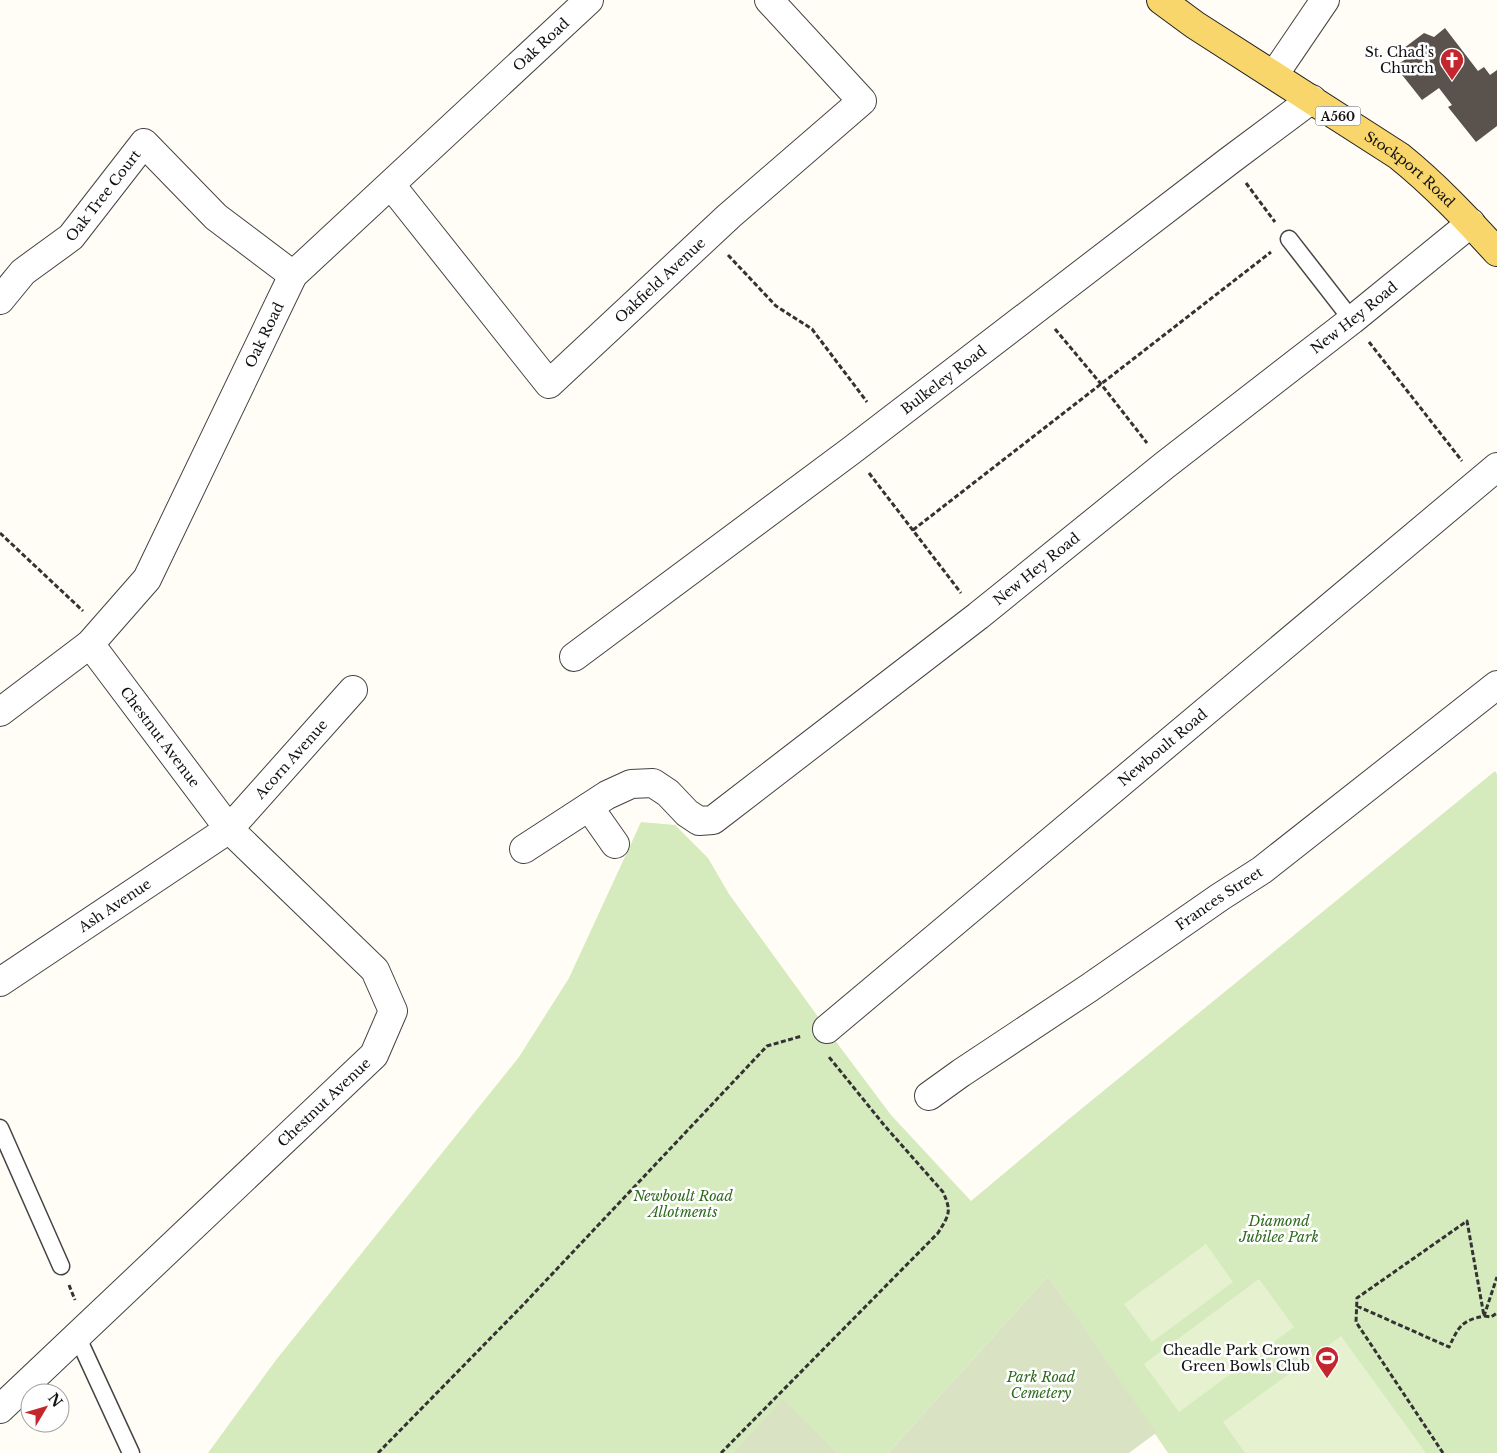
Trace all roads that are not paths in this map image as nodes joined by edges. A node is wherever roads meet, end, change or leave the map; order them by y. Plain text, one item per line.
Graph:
1 (589, 0) edge
2 (769, 0) edge
3 (1161, 0) edge
4 (1325, 0) edge
5 (1274, 75) junction
6 (1312, 99) junction
7 (391, 185) junction
8 (1471, 223) junction
9 (1288, 239) road end
10 (1497, 252) edge
11 (293, 275) junction
12 (0, 300) edge
13 (1352, 320) junction
14 (1488, 475) edge
15 (97, 637) junction
16 (574, 657) dead end
17 (1497, 685) edge
18 (353, 690) dead end
19 (0, 712) edge
20 (589, 807) junction
21 (229, 829) junction
22 (615, 844) dead end
23 (524, 849) dead end
24 (0, 982) edge
25 (827, 1029) road end
26 (929, 1096) dead end
27 (0, 1128) edge
28 (61, 1266) road end
29 (82, 1331) junction
30 (0, 1409) edge
31 (131, 1453) edge

1 - 7 street, Oak Road
2 - 7 street, Oakfield Avenue
3 - 5 main road, Stockport Road / A560
4 - 5 street
5 - 6 main road, Stockport Road / A560
6 - 8 main road, Stockport Road / A560
6 - 16 street, Bulkeley Road
7 - 11 street, Oak Road
8 - 10 main road, Stockport Road / A560
8 - 13 street, New Hey Road
9 - 13 lane
11 - 12 street, Oak Tree Court
11 - 15 street, Oak Road
13 - 20 street, New Hey Road
14 - 25 street, Newboult Road
15 - 19 street, Oak Road
15 - 21 street, Chestnut Avenue
17 - 26 street, Frances Street
18 - 21 street, Acorn Avenue
20 - 22 street
20 - 23 street, New Hey Road
21 - 24 street, Ash Avenue
21 - 29 street, Chestnut Avenue
27 - 28 lane
29 - 30 street, Chestnut Avenue
29 - 31 lane

